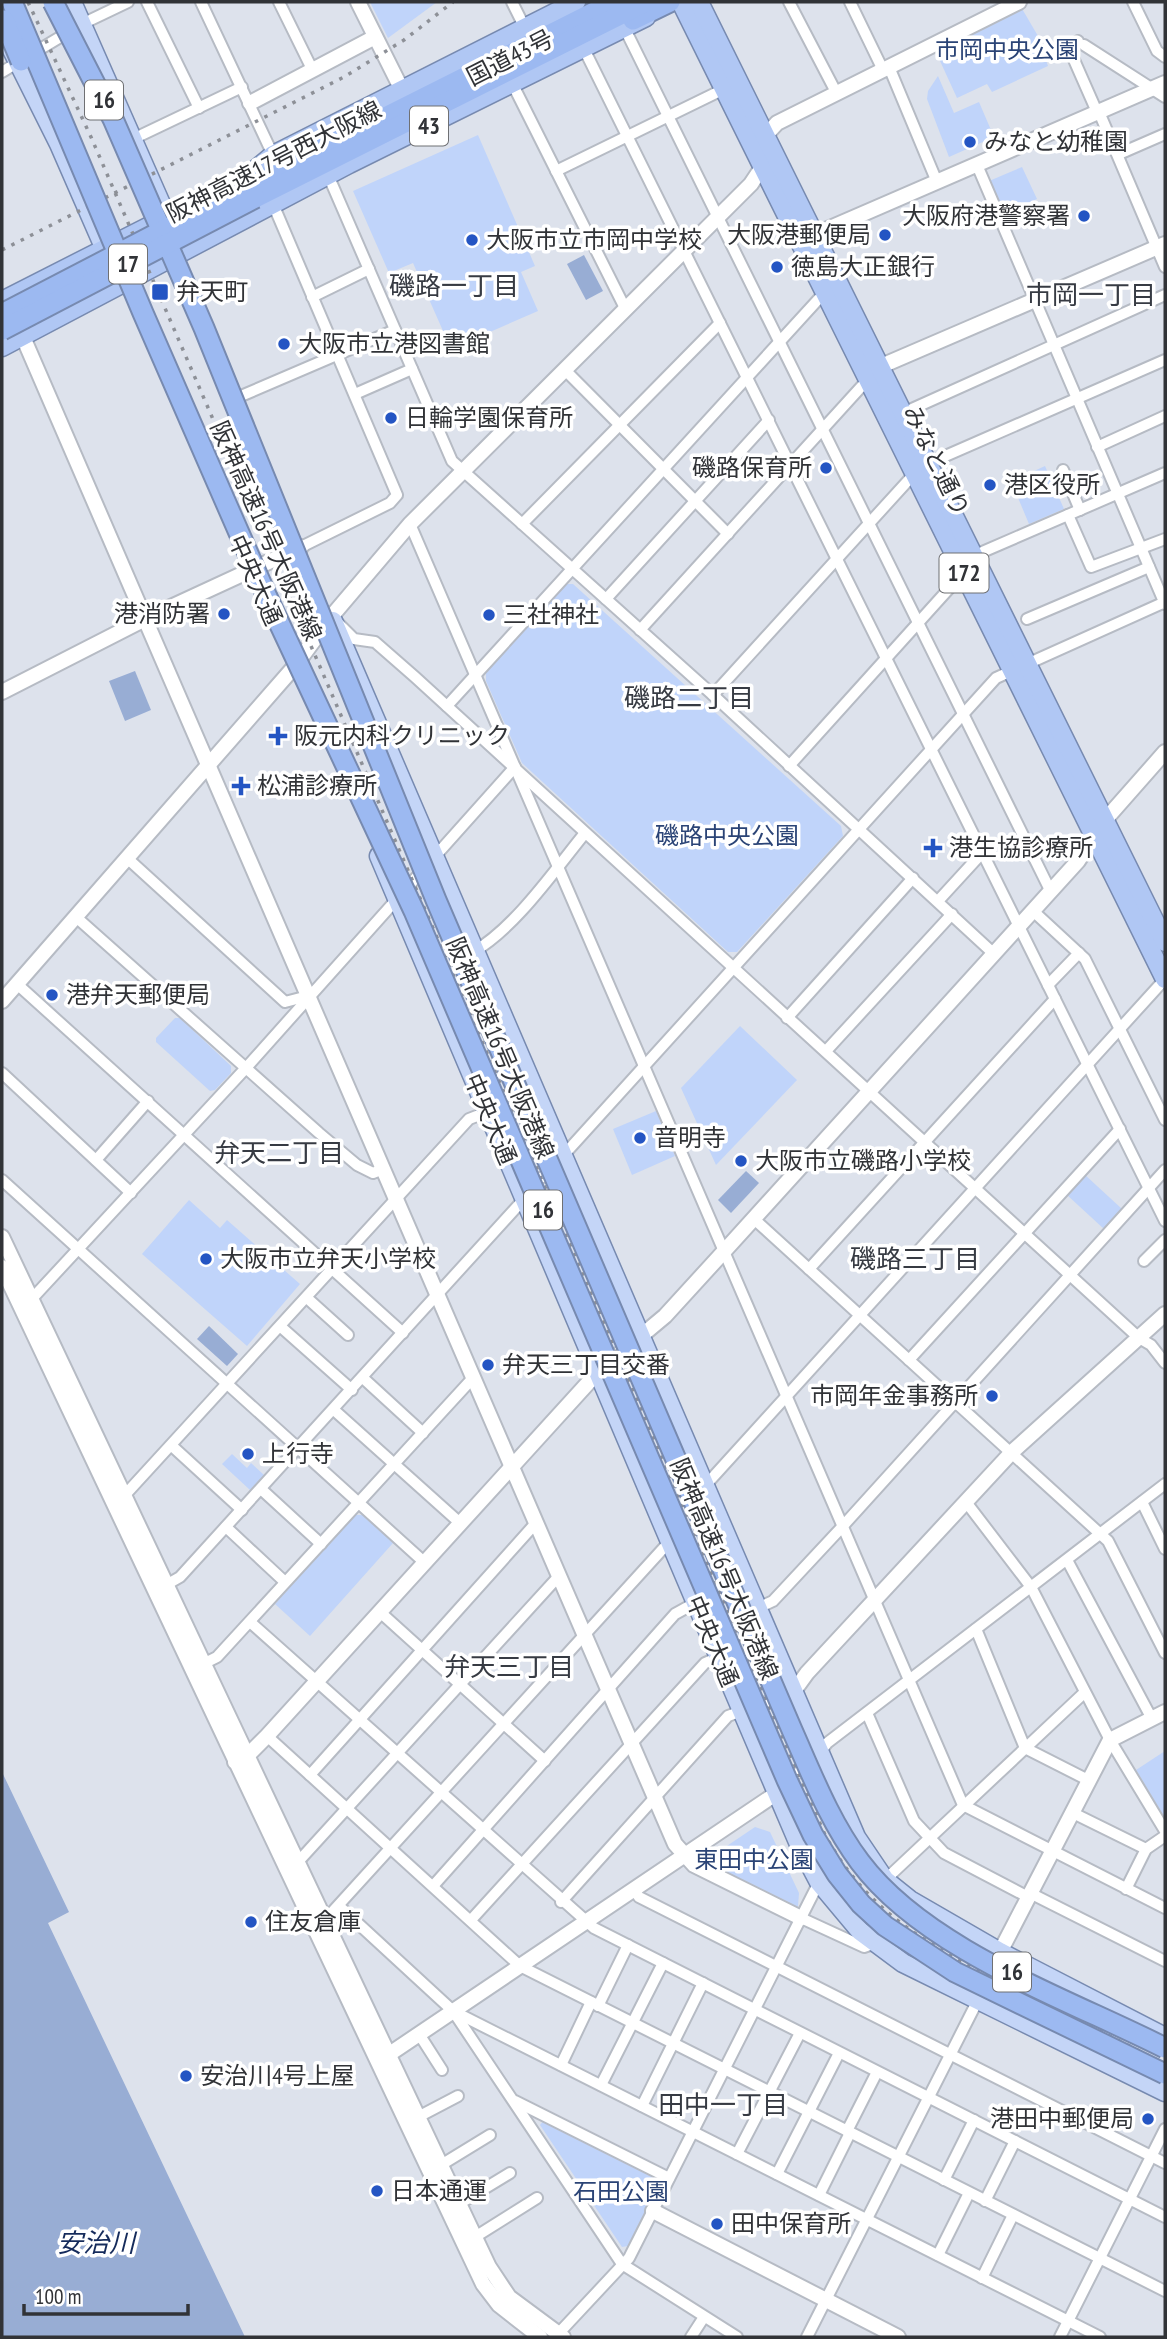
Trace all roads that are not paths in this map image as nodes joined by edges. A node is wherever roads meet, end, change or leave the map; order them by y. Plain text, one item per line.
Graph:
1 (12, 2) edge
2 (53, 2) edge
3 (70, 2) edge
4 (128, 2) edge
5 (147, 2) edge
6 (201, 2) edge
7 (279, 2) edge
8 (358, 2) edge
9 (512, 2) edge
10 (576, 2) edge
11 (589, 2) edge
12 (614, 2) edge
13 (646, 2) edge
14 (670, 2) edge
15 (679, 2) edge
16 (699, 2) edge
17 (789, 2) edge
18 (850, 2) edge
19 (1019, 2) edge
20 (1133, 2) edge
21 (2, 13) edge
22 (82, 24) junction
23 (2, 26) edge
24 (624, 27) junction
25 (525, 28) junction
26 (375, 37) junction
27 (583, 47) junction
28 (10, 57) edge
29 (1165, 57) edge
30 (886, 68) junction
31 (313, 71) junction
32 (2, 72) edge
33 (513, 85) junction
34 (242, 87) junction
35 (724, 89) junction
36 (1161, 90) edge
37 (403, 92) junction
38 (837, 94) junction
39 (250, 103) junction
40 (199, 108) junction
41 (1098, 112) junction
42 (669, 118) junction
43 (1165, 134) edge
44 (765, 136) junction
45 (628, 137) junction
46 (133, 139) junction
47 (1119, 154) junction
48 (277, 159) junction
49 (349, 164) junction
50 (977, 165) junction
51 (762, 166) junction
52 (556, 171) junction
53 (328, 175) junction
54 (248, 176) joint
55 (937, 182) junction
56 (91, 191) junction
57 (211, 194) junction
58 (149, 200) junction
59 (273, 204) junction
60 (166, 216) junction
61 (718, 217) junction
62 (227, 229) junction
63 (814, 235) junction
64 (1161, 246) edge
65 (104, 247) junction
66 (684, 251) junction
67 (182, 253) junction
68 (1165, 267) edge
69 (369, 269) junction
70 (122, 286) junction
71 (825, 292) junction
72 (1165, 295) edge
73 (312, 297) junction
74 (1033, 300) junction
75 (3, 302) edge
76 (625, 310) junction
77 (68, 314) junction
78 (720, 323) junction
79 (2, 330) edge
80 (395, 330) junction
81 (23, 337) junction
82 (778, 341) junction
83 (1053, 346) junction
84 (2, 347) edge
85 (337, 355) junction
86 (1165, 359) edge
87 (412, 369) junction
88 (565, 370) junction
89 (874, 373) junction
90 (747, 377) junction
91 (355, 394) junction
92 (241, 396) junction
93 (1075, 398) junction
94 (903, 414) junction
95 (1165, 416) edge
96 (769, 420) junction
97 (620, 424) junction
98 (822, 430) junction
99 (1097, 447) junction
100 (790, 465) junction
101 (665, 468) junction
102 (921, 468) junction
103 (1063, 470) dead end
104 (463, 471) junction
105 (1165, 473) edge
106 (1117, 493) junction
107 (696, 500) junction
108 (1080, 510) junction
109 (1068, 516) junction
110 (870, 523) junction
111 (410, 524) junction
112 (522, 524) junction
113 (728, 534) junction
114 (1165, 539) edge
115 (302, 547) junction
116 (1142, 549) junction
117 (973, 556) junction
118 (838, 559) junction
119 (1149, 567) junction
120 (250, 569) junction
121 (572, 570) junction
122 (964, 572) junction
123 (606, 600) junction
124 (1165, 603) edge
125 (331, 617) junction
126 (145, 619) junction
127 (1027, 619) dead end
128 (917, 622) junction
129 (640, 630) junction
130 (886, 660) junction
131 (295, 666) junction
132 (1019, 667) junction
133 (475, 676) junction
134 (2, 692) edge
135 (713, 695) junction
136 (447, 706) junction
137 (963, 714) junction
138 (931, 750) junction
139 (1165, 752) edge
140 (209, 764) junction
141 (515, 766) junction
142 (789, 766) junction
143 (1105, 820) junction
144 (859, 830) junction
145 (585, 833) junction
146 (1094, 836) junction
147 (982, 853) junction
148 (432, 857) junction
149 (127, 858) junction
150 (558, 866) junction
151 (914, 878) junction
152 (1051, 890) junction
153 (397, 900) junction
154 (938, 901) junction
155 (1032, 910) junction
156 (952, 914) junction
157 (76, 917) junction
158 (1018, 925) junction
159 (1165, 942) edge
160 (473, 951) junction
161 (993, 953) junction
162 (1079, 953) junction
163 (733, 967) junction
164 (1165, 979) edge
165 (17, 984) junction
166 (1048, 985) junction
167 (308, 996) junction
168 (1055, 999) junction
169 (2, 1001) edge
170 (787, 1018) junction
171 (1119, 1028) junction
172 (826, 1051) junction
173 (1088, 1063) junction
174 (644, 1066) junction
175 (244, 1069) junction
176 (2, 1073) edge
177 (869, 1092) junction
178 (148, 1101) junction
179 (487, 1112) junction
180 (1165, 1120) edge
181 (1121, 1129) junction
182 (184, 1134) junction
183 (925, 1140) junction
184 (562, 1158) junction
185 (96, 1160) junction
186 (383, 1169) junction
187 (1165, 1170) edge
188 (2, 1182) edge
189 (977, 1186) junction
190 (1150, 1188) junction
191 (131, 1193) junction
192 (524, 1199) junction
193 (396, 1200) junction
194 (754, 1219) junction
195 (1165, 1221) edge
196 (1027, 1232) junction
197 (2, 1237) edge
198 (1165, 1240) edge
199 (79, 1249) junction
200 (723, 1252) junction
201 (1144, 1261) dead end
202 (2, 1267) edge
203 (333, 1269) junction
204 (809, 1269) junction
205 (1073, 1273) junction
206 (437, 1296) junction
207 (307, 1298) junction
208 (26, 1304) junction
209 (1165, 1314) edge
210 (859, 1315) junction
211 (281, 1327) junction
212 (403, 1334) junction
213 (348, 1335) dead end
214 (640, 1338) junction
215 (1139, 1338) junction
216 (909, 1360) junction
217 (1165, 1363) edge
218 (598, 1372) junction
219 (363, 1378) junction
220 (472, 1379) junction
221 (228, 1385) junction
222 (352, 1390) junction
223 (786, 1396) junction
224 (955, 1403) junction
225 (334, 1410) junction
226 (424, 1433) junction
227 (172, 1446) junction
228 (299, 1448) junction
229 (1012, 1452) junction
230 (393, 1464) junction
231 (511, 1467) junction
232 (1165, 1484) edge
233 (705, 1485) junction
234 (261, 1489) junction
235 (124, 1496) junction
236 (358, 1502) junction
237 (966, 1502) junction
238 (1142, 1502) junction
239 (242, 1510) junction
240 (460, 1523) junction
241 (535, 1524) junction
242 (226, 1527) junction
243 (842, 1527) junction
244 (1100, 1534) junction
245 (670, 1541) junction
246 (320, 1544) junction
247 (1165, 1549) edge
248 (1068, 1560) junction
249 (424, 1562) junction
250 (558, 1577) junction
251 (285, 1582) junction
252 (166, 1585) junction
253 (1031, 1587) junction
254 (876, 1600) junction
255 (695, 1602) junction
256 (758, 1608) junction
257 (380, 1612) junction
258 (250, 1622) junction
259 (976, 1629) junction
260 (583, 1634) junction
261 (423, 1650) junction
262 (1165, 1653) edge
263 (719, 1657) junction
264 (203, 1664) junction
265 (909, 1681) junction
266 (317, 1682) junction
267 (461, 1684) junction
268 (794, 1691) junction
269 (607, 1692) junction
270 (1084, 1693) junction
271 (1165, 1712) edge
272 (743, 1713) junction
273 (867, 1713) junction
274 (1152, 1719) junction
275 (358, 1720) junction
276 (503, 1722) junction
277 (267, 1736) junction
278 (1110, 1740) junction
279 (630, 1744) junction
280 (1025, 1748) junction
281 (818, 1752) junction
282 (397, 1754) junction
283 (241, 1759) junction
284 (545, 1761) junction
285 (310, 1775) junction
286 (1090, 1781) junction
287 (777, 1793) junction
288 (440, 1794) junction
289 (654, 1799) junction
290 (963, 1805) junction
291 (348, 1809) junction
292 (1073, 1813) junction
293 (482, 1831) junction
294 (1165, 1834) edge
295 (929, 1838) junction
296 (391, 1847) junction
297 (1146, 1849) junction
298 (1053, 1852) junction
299 (684, 1855) junction
300 (297, 1863) junction
301 (520, 1866) junction
302 (886, 1880) junction
303 (820, 1882) junction
304 (433, 1886) junction
305 (1126, 1889) junction
306 (634, 1890) junction
307 (1029, 1895) junction
308 (561, 1902) junction
309 (339, 1906) junction
310 (1165, 1908) edge
311 (801, 1918) junction
312 (471, 1920) junction
313 (324, 1921) junction
314 (585, 1922) junction
315 (876, 1942) junction
316 (628, 1945) junction
317 (1000, 1952) junction
318 (1165, 1961) edge
319 (663, 1963) junction
320 (520, 1966) junction
321 (776, 1967) junction
322 (704, 1983) junction
323 (979, 1999) junction
324 (594, 2004) junction
325 (755, 2010) junction
326 (453, 2011) junction
327 (633, 2023) junction
328 (800, 2032) junction
329 (419, 2035) junction
330 (1165, 2037) edge
331 (674, 2044) junction
332 (1165, 2048) edge
333 (839, 2053) junction
334 (388, 2055) junction
335 (951, 2055) junction
336 (561, 2065) junction
337 (724, 2069) junction
338 (442, 2070) dead end
339 (877, 2072) junction
340 (1165, 2074) edge
341 (601, 2085) junction
342 (390, 2086) junction
343 (769, 2092) junction
344 (1165, 2092) edge
345 (458, 2096) dead end
346 (930, 2098) junction
347 (511, 2099) junction
348 (642, 2106) junction
349 (809, 2112) junction
350 (418, 2117) junction
351 (974, 2120) junction
352 (1165, 2129) edge
353 (693, 2132) junction
354 (849, 2132) junction
355 (490, 2135) dead end
356 (1015, 2141) junction
357 (737, 2154) junction
358 (1152, 2156) junction
359 (900, 2158) junction
360 (1165, 2163) edge
361 (441, 2165) junction
362 (510, 2173) dead end
363 (777, 2174) junction
364 (669, 2178) junction
365 (944, 2180) junction
366 (969, 2193) junction
367 (819, 2195) junction
368 (537, 2198) dead end
369 (1130, 2199) junction
370 (985, 2201) junction
371 (459, 2204) junction
372 (653, 2211) junction
373 (1013, 2215) junction
374 (1165, 2217) edge
375 (867, 2220) junction
376 (475, 2236) junction
377 (938, 2255) junction
378 (1100, 2258) junction
379 (622, 2264) junction
380 (982, 2278) junction
381 (1165, 2291) edge
382 (825, 2302) junction
383 (705, 2317) junction
384 (1068, 2321) junction
385 (559, 2336) edge
386 (540, 2337) edge
387 (691, 2337) edge
388 (737, 2337) edge
389 (807, 2337) edge
390 (898, 2337) edge
391 (1060, 2337) edge
392 (1100, 2337) edge

1 - 56 highway, 阪神高速16号大阪港線 / 16, bridge
2 - 58 highway, 阪神高速16号大阪港線 / 16, bridge
3 - 22 main road, 中央大通
3 - 58 highway, bridge
4 - 22 street
5 - 40 street
6 - 34 street
7 - 31 street
8 - 26 street
9 - 25 street
10 - 25 highway, 国道43号 / 43
11 - 48 highway
12 - 75 highway, 阪神高速17号西大阪線 / 17, bridge
13 - 79 highway, 阪神高速17号西大阪線 / 17, bridge
14 - 49 highway
15 - 24 highway, 国道43号 / 43
15 - 35 highway, みなと通り / 172
16 - 44 highway, みなと通り / 172
17 - 38 street
18 - 30 street
19 - 30 street
20 - 29 street
21 - 56 highway, bridge
22 - 28 street
22 - 46 main road, 中央大通
23 - 28 main road, 中央大通
24 - 27 highway, 国道43号 / 43
24 - 42 street
25 - 37 highway, 国道43号 / 43
26 - 31 street
26 - 37 street
27 - 33 highway, 国道43号 / 43
27 - 45 street
28 - 32 street
28 - 65 main road, 中央大通
30 - 38 street
30 - 55 street
31 - 39 street
33 - 49 highway, 国道43号 / 43
33 - 52 street
34 - 39 street
34 - 40 street
35 - 42 street
35 - 51 highway, みなと通り / 172
36 - 41 street
36 - 41 street
37 - 48 highway, 国道43号 / 43
38 - 44 street
39 - 48 street
40 - 46 street
41 - 47 street
41 - 50 street
42 - 45 street
42 - 61 street
43 - 47 street
44 - 51 street
44 - 63 highway, みなと通り / 172
45 - 52 street
45 - 66 street
46 - 60 main road, 中央大通
47 - 64 street
48 - 54 highway
49 - 53 highway, 国道43号 / 43
50 - 55 street
50 - 74 street
51 - 61 street
51 - 71 highway, みなと通り / 172
52 - 76 street
53 - 59 highway, 国道43号 / 43
53 - 69 street
54 - 57 highway
55 - 63 street
56 - 340 highway, 阪神高速16号大阪港線 / 16, bridge
57 - 60 highway
57 - 62 highway
58 - 332 highway, 阪神高速16号大阪港線 / 16, bridge
59 - 62 highway, 国道43号 / 43
59 - 73 street
60 - 65 highway
60 - 67 main road, 中央大通
61 - 66 street
61 - 82 street
62 - 67 highway, 国道43号 / 43
63 - 89 highway, みなと通り / 172
64 - 68 street
64 - 74 street
65 - 70 main road, 中央大通
65 - 75 highway
66 - 76 street
66 - 78 street
67 - 70 highway, 国道43号 / 43
67 - 92 main road, 中央大通
69 - 73 street
69 - 80 street
70 - 77 highway, 国道43号 / 43
70 - 120 main road, 中央大通
71 - 82 street
71 - 89 highway, みなと通り / 172
72 - 83 street
73 - 85 street
74 - 83 street
74 - 89 street
75 - 77 highway
76 - 88 street
77 - 81 highway, 国道43号 / 43
78 - 90 street
78 - 97 street
80 - 85 street
80 - 87 street
81 - 84 highway, 国道43号 / 43
81 - 126 street
82 - 90 street
82 - 98 street
83 - 93 street
83 - 94 street
85 - 91 street
85 - 92 street
86 - 93 street
87 - 91 street
87 - 104 street
88 - 97 street
88 - 104 street
89 - 94 highway, みなと通り / 172
89 - 98 street
89 - 102 highway, みなと通り / 172
90 - 96 street
90 - 101 street
91 - 115 street
92 - 115 main road, 中央大通
93 - 99 street
93 - 102 street
94 - 102 highway, みなと通り / 172
95 - 99 street
96 - 100 street
96 - 107 street
97 - 101 street
97 - 112 street
98 - 100 street
98 - 110 street
99 - 106 street
100 - 113 street
100 - 118 street
101 - 107 street
101 - 121 street
102 - 110 street
102 - 117 highway, みなと通り / 172
102 - 122 highway, みなと通り / 172
103 - 108 street
104 - 111 street
104 - 112 street
105 - 106 street
106 - 108 street
106 - 116 street
107 - 113 street
107 - 123 street
108 - 109 street
109 - 116 street
109 - 117 street
110 - 118 street
110 - 128 street
111 - 125 street
111 - 133 street
112 - 121 street
113 - 129 street
114 - 116 street
115 - 120 street
115 - 125 main road, 中央大通
116 - 119 street
117 - 132 highway, みなと通り / 172
118 - 130 street
118 - 135 street
119 - 124 street
119 - 127 street
120 - 126 street
120 - 131 main road, 中央大通
121 - 123 street
121 - 133 street
122 - 128 street
122 - 132 highway, みなと通り / 172
123 - 129 street
124 - 132 street
125 - 131 street
125 - 136 street
125 - 148 main road, 中央大通
126 - 134 street
126 - 140 street
128 - 130 street
128 - 137 street
129 - 135 street
130 - 138 street
130 - 142 street
131 - 140 street
131 - 153 main road, 中央大通
132 - 137 street
132 - 143 highway, みなと通り / 172
132 - 146 highway, みなと通り / 172
133 - 136 street
133 - 141 street
135 - 142 street
136 - 141 street
137 - 138 street
137 - 152 street
138 - 144 street
138 - 147 street
139 - 143 street
140 - 149 street
140 - 167 street
141 - 145 street
141 - 148 street
141 - 150 street
142 - 144 street
143 - 146 street
143 - 159 highway, みなと通り / 172
144 - 151 street
144 - 163 street
145 - 150 street
145 - 163 street
146 - 152 street
146 - 164 highway, みなと通り / 172
147 - 154 street
147 - 158 street
148 - 153 street
148 - 160 main road, 中央大通
149 - 157 street
149 - 167 street
150 - 160 street
150 - 174 street
151 - 154 street
151 - 170 street
152 - 155 street
153 - 167 street
153 - 179 main road, 中央大通
154 - 156 street
155 - 158 street
155 - 162 street
156 - 161 street
156 - 172 street
157 - 165 street
157 - 175 street
158 - 161 street
158 - 166 street
160 - 184 main road, 中央大通
161 - 177 street
162 - 166 street
162 - 171 street
163 - 170 street
163 - 174 street
164 - 171 street
165 - 169 street
165 - 178 street
166 - 168 street
167 - 175 street
167 - 186 street
168 - 173 street
168 - 183 street
170 - 172 street
171 - 173 street
171 - 180 street
172 - 177 street
173 - 181 street
173 - 189 street
174 - 184 street
174 - 200 street
175 - 182 street
175 - 186 street
176 - 185 street
177 - 183 street
177 - 194 street
178 - 182 street
178 - 185 street
179 - 192 main road, 中央大通
179 - 193 street
181 - 190 street
181 - 196 street
182 - 191 street
182 - 203 street
183 - 189 street
183 - 204 street
184 - 192 street
184 - 214 main road, 中央大通
185 - 191 street
186 - 193 street
187 - 190 street
188 - 199 street
189 - 196 street
189 - 210 street
190 - 195 street
190 - 205 street
191 - 199 street
192 - 206 street
192 - 218 main road, 中央大通
193 - 203 street
193 - 206 street
194 - 200 street
194 - 204 street
196 - 205 street
196 - 216 street
197 - 208 street
198 - 201 street
199 - 208 street
199 - 221 street
200 - 214 street
200 - 223 street
202 - 208 street
203 - 207 street
203 - 212 street
204 - 210 street
205 - 215 street
205 - 224 street
206 - 212 street
206 - 220 street
207 - 211 street
207 - 213 street
208 - 235 street
208 - 283 street
209 - 215 street
210 - 216 street
210 - 223 street
211 - 221 street
211 - 222 street
212 - 219 street
214 - 218 street
214 - 233 main road, 中央大通
215 - 217 street
215 - 229 street
216 - 224 street
218 - 231 street
218 - 245 main road, 中央大通
219 - 222 street
219 - 226 street
220 - 226 street
220 - 231 street
221 - 227 street
221 - 228 street
222 - 225 street
223 - 233 street
223 - 243 street
224 - 229 street
224 - 243 street
225 - 228 street
225 - 230 street
226 - 230 street
227 - 235 street
227 - 239 street
228 - 234 street
228 - 236 street
229 - 237 street
229 - 244 street
230 - 236 street
230 - 240 street
231 - 240 street
231 - 241 street
232 - 238 street
233 - 245 street
233 - 256 main road, 中央大通
234 - 239 street
234 - 246 street
235 - 252 street
236 - 246 street
236 - 249 street
237 - 253 street
237 - 254 street
238 - 244 street
238 - 247 street
239 - 242 street
240 - 249 street
241 - 250 street
241 - 261 street
242 - 251 street
242 - 252 street
243 - 254 street
243 - 256 street
244 - 248 street
244 - 262 street
245 - 255 main road, 中央大通
245 - 260 street
246 - 251 street
248 - 253 street
248 - 274 street
249 - 257 street
250 - 260 street
250 - 267 street
251 - 258 street
252 - 264 street
253 - 259 street
253 - 270 street
254 - 265 street
254 - 268 street
255 - 263 main road, 中央大通
255 - 269 street
256 - 268 main road, 中央大通
257 - 261 street
257 - 266 street
258 - 264 street
258 - 266 street
259 - 265 street
259 - 280 street
260 - 269 street
260 - 276 street
261 - 267 street
261 - 275 street
263 - 272 main road, 中央大通
263 - 279 street
264 - 283 street
265 - 273 street
265 - 290 street
266 - 275 street
266 - 277 street
267 - 276 street
267 - 282 street
268 - 272 street
268 - 281 main road, 中央大通
269 - 279 street
269 - 284 street
270 - 278 street
270 - 280 street
271 - 274 street
272 - 287 main road, 中央大通
272 - 289 street
273 - 281 street
273 - 295 street
274 - 278 street
275 - 282 street
275 - 285 street
276 - 284 street
276 - 288 street
277 - 283 street
277 - 285 street
278 - 286 street
278 - 294 street
279 - 289 street
279 - 301 street
280 - 286 street
280 - 290 street
281 - 287 street
281 - 302 main road, 中央大通
282 - 288 street
282 - 291 street
283 - 300 street
283 - 342 street
284 - 293 street
285 - 291 street
286 - 292 street
287 - 299 street
287 - 303 main road, 中央大通
288 - 293 street
288 - 296 street
289 - 299 street
289 - 308 street
290 - 295 street
290 - 298 street
291 - 296 street
291 - 300 street
292 - 297 street
292 - 298 street
293 - 301 street
293 - 304 street
294 - 297 street
295 - 302 street
295 - 307 street
296 - 304 street
296 - 309 street
297 - 305 street
298 - 305 street
298 - 307 street
299 - 306 street
299 - 311 street
300 - 313 street
301 - 308 street
301 - 312 street
302 - 317 main road, 中央大通
303 - 311 street
303 - 315 main road, 中央大通
304 - 312 street
305 - 310 street
306 - 314 street
306 - 321 street
307 - 317 street
307 - 318 street
308 - 314 street
309 - 313 street
309 - 326 street
311 - 315 street
311 - 321 street
312 - 320 street
313 - 334 street
314 - 316 street
314 - 320 street
315 - 323 main road, 中央大通
316 - 319 street
316 - 324 street
317 - 323 street
317 - 330 main road, 中央大通
319 - 322 street
319 - 327 street
320 - 324 street
320 - 326 street
321 - 325 street
321 - 335 street
322 - 325 street
322 - 331 street
323 - 335 street
323 - 344 main road, 中央大通
324 - 327 street
324 - 336 street
325 - 328 street
325 - 337 street
326 - 329 street
326 - 336 street
326 - 347 street
327 - 331 street
327 - 341 street
328 - 333 street
328 - 343 street
329 - 334 street
329 - 338 street
331 - 337 street
331 - 348 street
333 - 339 street
333 - 349 street
334 - 342 street
334 - 350 street
335 - 346 street
335 - 358 street
336 - 341 street
337 - 343 street
337 - 353 street
339 - 346 street
339 - 354 street
341 - 348 street
342 - 386 street
343 - 349 street
343 - 357 street
345 - 350 street
346 - 351 street
346 - 359 street
347 - 364 street
347 - 379 street
348 - 353 street
349 - 354 street
349 - 363 street
350 - 361 street
351 - 356 street
351 - 365 street
352 - 358 street
353 - 357 street
353 - 364 street
354 - 359 street
354 - 367 street
355 - 361 street
356 - 369 street
356 - 370 street
357 - 363 street
358 - 360 street
358 - 369 street
359 - 365 street
359 - 375 street
361 - 371 street
362 - 371 street
363 - 367 street
364 - 372 street
365 - 366 street
366 - 370 street
366 - 377 street
367 - 375 street
368 - 376 street
369 - 374 street
369 - 378 street
370 - 373 street
371 - 376 street
372 - 379 street
372 - 382 street
373 - 378 street
373 - 380 street
375 - 377 street
375 - 382 street
376 - 385 street
377 - 380 street
378 - 381 street
378 - 384 street
379 - 383 street
379 - 385 street
380 - 384 street
382 - 389 street
382 - 390 street
383 - 387 street
383 - 388 street
384 - 391 street
384 - 392 street

